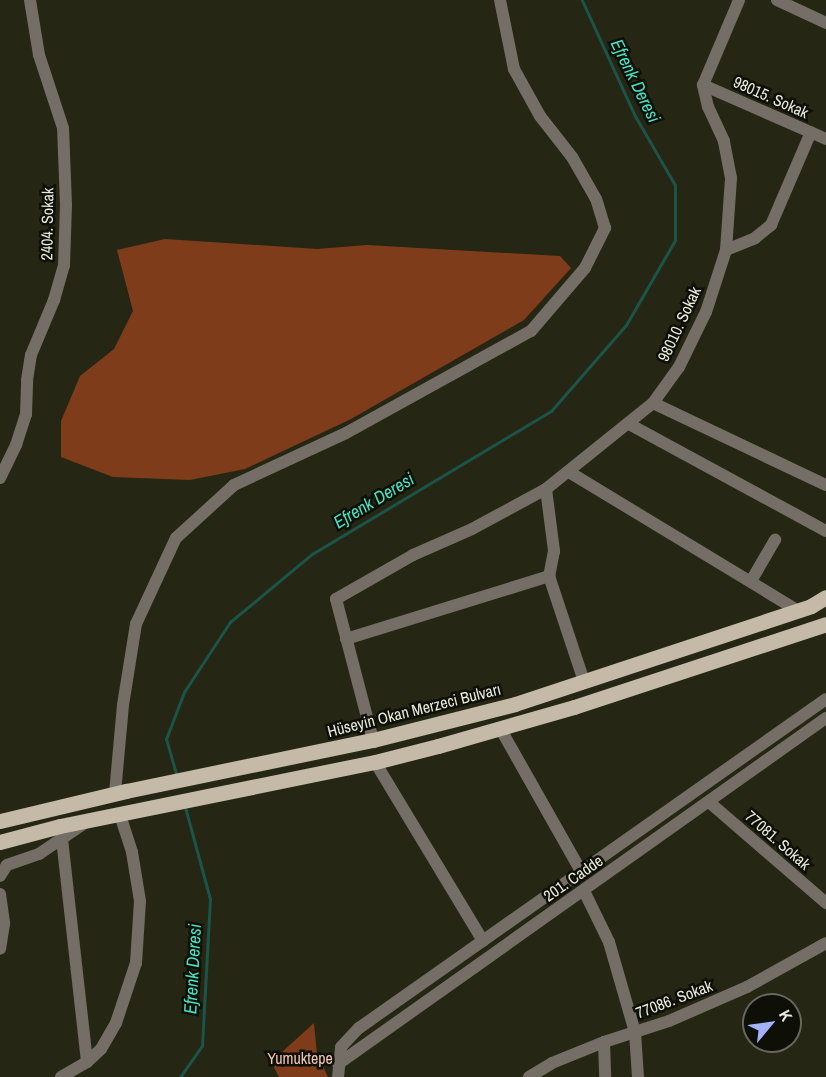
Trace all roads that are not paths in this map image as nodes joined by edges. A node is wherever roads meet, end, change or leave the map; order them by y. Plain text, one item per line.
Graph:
1 (500, 0) edge
2 (739, 0) edge
3 (777, 0) edge
4 (28, 1) edge
5 (826, 23) edge
6 (703, 85) junction
7 (811, 132) junction
8 (826, 139) edge
9 (726, 250) junction
10 (653, 403) junction
11 (629, 424) junction
12 (569, 472) junction
13 (0, 478) edge
14 (826, 485) edge
15 (546, 489) junction
16 (826, 531) edge
17 (776, 540) dead end
18 (549, 576) junction
19 (751, 581) junction
20 (826, 597) edge
21 (797, 610) junction
22 (826, 624) edge
23 (346, 639) junction
24 (584, 681) junction
25 (826, 699) edge
26 (826, 718) edge
27 (500, 728) junction
28 (373, 740) junction
29 (375, 762) junction
30 (120, 792) junction
31 (709, 802) junction
32 (126, 813) junction
33 (90, 820) junction
34 (0, 821) edge
35 (62, 839) junction
36 (0, 842) edge
37 (581, 871) junction
38 (0, 876) edge
39 (584, 891) junction
40 (0, 894) edge
41 (826, 903) edge
42 (483, 941) junction
43 (826, 943) edge
44 (0, 949) edge
45 (635, 1032) junction
46 (604, 1042) junction
47 (87, 1062) junction
48 (552, 1063) junction
49 (338, 1064) junction
50 (61, 1077) edge
51 (338, 1077) edge
52 (529, 1077) edge
53 (552, 1077) edge
54 (605, 1077) edge
55 (638, 1077) edge

1 - 30 street
2 - 6 street
3 - 5 street
4 - 13 street, 2404. Sokak
6 - 7 street, 98015. Sokak
6 - 9 street, 98010. Sokak
7 - 8 street, 98015. Sokak
7 - 9 street
9 - 10 street, 98010. Sokak
10 - 11 street, 98010. Sokak
10 - 14 street
11 - 12 street, 98010. Sokak
11 - 16 street
12 - 15 street, 98010. Sokak
12 - 19 street
15 - 18 street
15 - 23 street, 98010. Sokak
17 - 19 street
18 - 23 street
18 - 24 street
19 - 21 street
20 - 21 main road, Hüseyin Okan Merzeci Bulvarı
21 - 24 main road, Hüseyin Okan Merzeci Bulvarı
22 - 27 main road
23 - 28 street
24 - 28 main road, Hüseyin Okan Merzeci Bulvarı
25 - 37 street, 201. Cadde
26 - 31 street, 201. Cadde
27 - 29 main road
27 - 37 street
28 - 30 main road, Hüseyin Okan Merzeci Bulvarı
29 - 32 main road
29 - 42 street
30 - 34 main road, Hüseyin Okan Merzeci Bulvarı
31 - 39 street, 201. Cadde
31 - 41 street, 77081. Sokak
32 - 33 main road
32 - 47 street
33 - 35 street
33 - 36 main road
35 - 38 street
35 - 47 street
37 - 42 street, 201. Cadde
39 - 45 street
39 - 49 street, 201. Cadde
40 - 44 street
42 - 49 street, 201. Cadde
43 - 45 street, 77086. Sokak
45 - 46 street, 77086. Sokak
45 - 55 street
46 - 48 street, 77086. Sokak
46 - 54 street
47 - 50 street
48 - 52 street, 77086. Sokak
48 - 53 street
49 - 51 street

